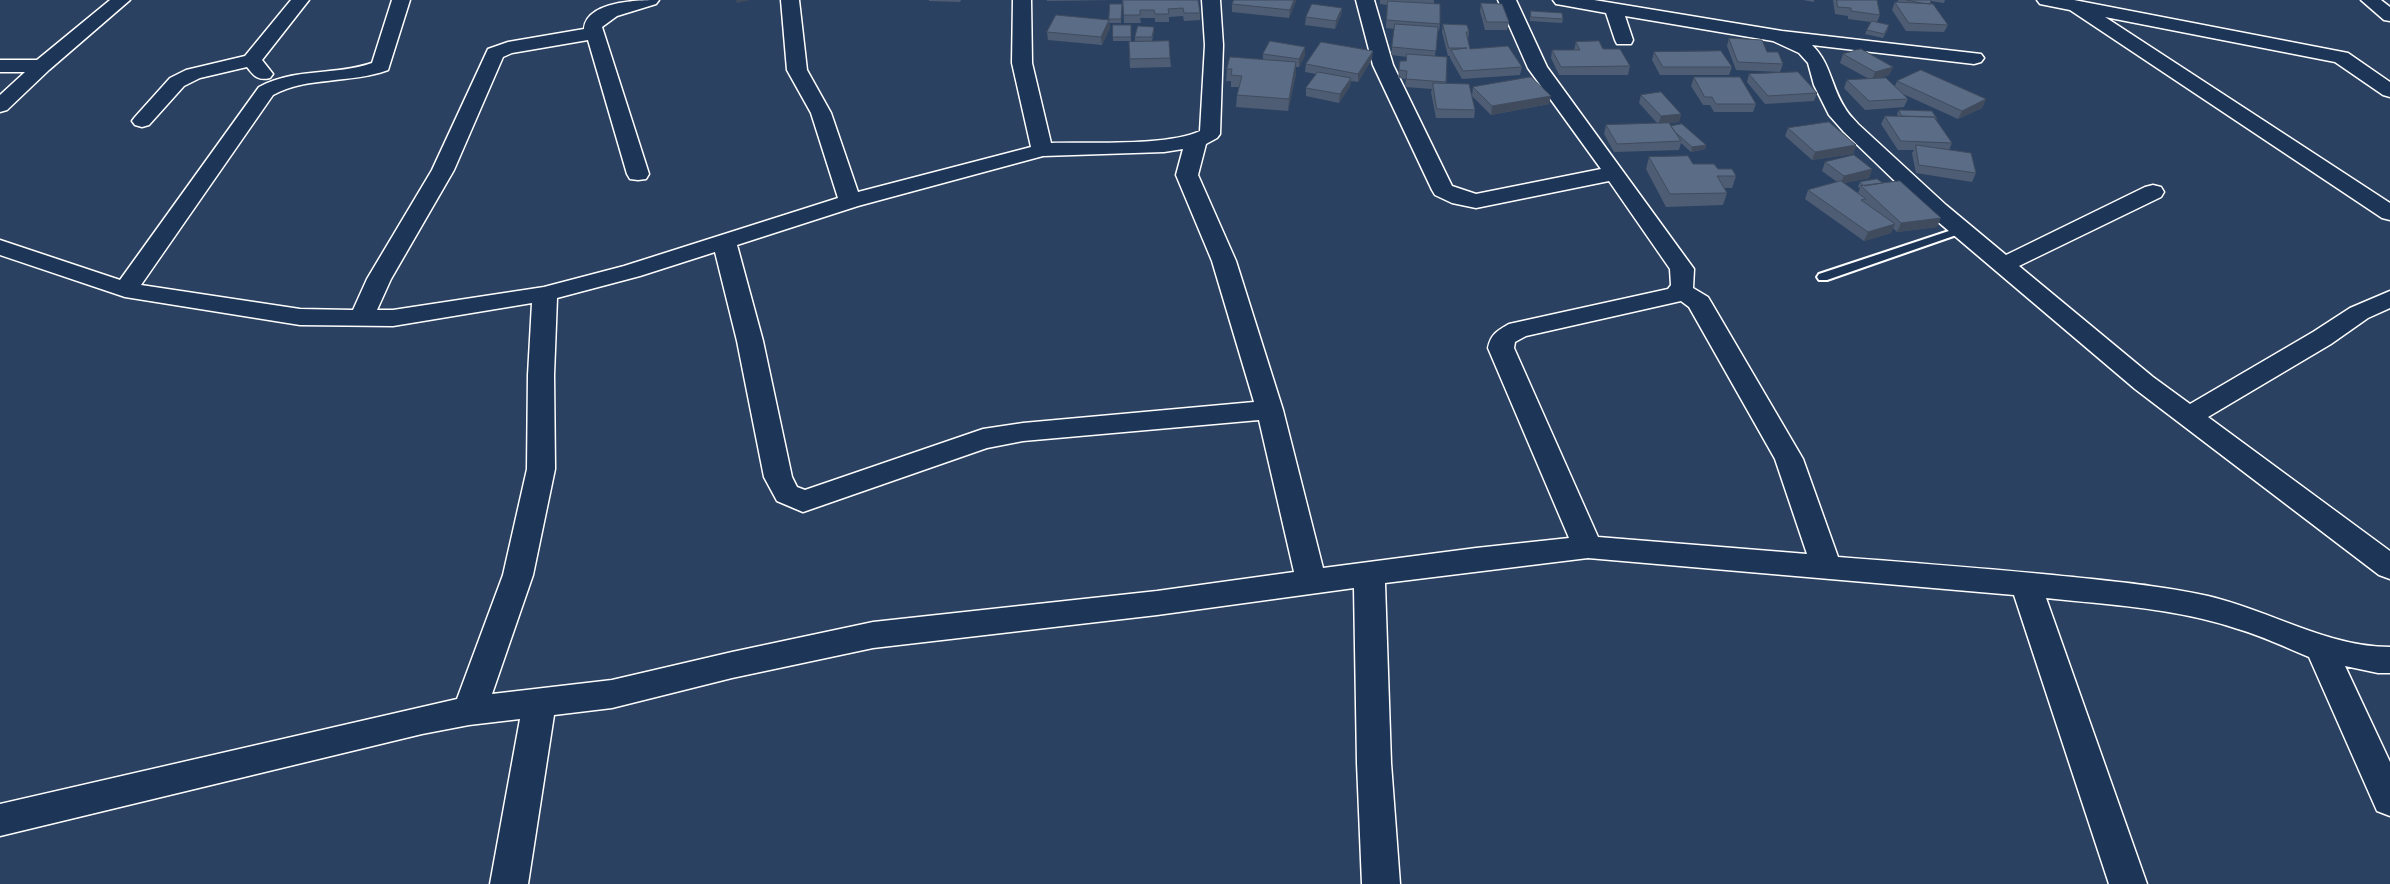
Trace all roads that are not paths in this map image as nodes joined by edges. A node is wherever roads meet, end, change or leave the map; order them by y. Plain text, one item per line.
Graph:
1 (121, 0) edge
2 (300, 0) edge
3 (401, 0) edge
4 (650, 0) edge
5 (790, 0) edge
6 (1022, 0) edge
7 (1211, 0) edge
8 (1365, 0) edge
9 (1507, 0) edge
10 (1562, 0) edge
11 (2046, 0) edge
12 (2370, 0) edge
13 (2076, 6) junction
14 (1613, 8) junction
15 (1668, 8) edge
16 (2390, 16) edge
17 (595, 33) junction
18 (1778, 36) junction
19 (1624, 40) dead end
20 (1974, 58) dead end
21 (252, 60) junction
22 (0, 66) edge
23 (42, 66) junction
24 (276, 84) junction
25 (2390, 90) edge
26 (0, 106) edge
27 (142, 121) dead end
28 (1196, 141) junction
29 (1042, 150) junction
30 (1615, 173) junction
31 (638, 174) dead end
32 (2153, 192) dead end
33 (850, 201) junction
34 (2390, 213) edge
35 (1961, 230) junction
36 (724, 241) junction
37 (0, 247) edge
38 (22, 255) junction
39 (2003, 265) junction
40 (0, 270) edge
41 (1823, 277) dead end
42 (125, 290) junction
43 (1680, 290) junction
44 (545, 294) junction
45 (2390, 298) edge
46 (361, 319) junction
47 (1270, 410) junction
48 (2189, 417) junction
49 (1588, 547) junction
50 (2390, 567) edge
51 (1826, 568) junction
52 (1369, 574) junction
53 (1311, 581) junction
54 (2026, 584) junction
55 (2321, 648) junction
56 (2390, 660) edge
57 (539, 702) junction
58 (469, 711) junction
59 (2390, 800) edge
60 (0, 820) edge
61 (508, 884) edge
62 (1381, 884) edge
63 (2128, 884) edge

1 - 23 street
2 - 21 street
3 - 24 street
4 - 17 street
5 - 33 street
6 - 29 street
7 - 28 street
8 - 30 street
9 - 30 street
10 - 14 street
11 - 13 street
12 - 16 street
13 - 25 street
13 - 34 street
14 - 15 street
14 - 19 street
15 - 18 street
17 - 31 street
17 - 46 street
18 - 20 street
18 - 35 street
21 - 24 street
21 - 27 street
22 - 23 street
23 - 26 street
24 - 42 street
28 - 29 street
28 - 47 street
29 - 33 street
30 - 43 street
32 - 39 street
33 - 36 street
35 - 39 street
35 - 41 lane
36 - 44 street
36 - 47 street
37 - 38 street
38 - 40 street
38 - 42 street
39 - 48 street
42 - 46 street
43 - 49 street
43 - 51 street
44 - 46 street
44 - 58 street
45 - 48 street
47 - 53 street
48 - 50 street
49 - 51 street
49 - 52 street
51 - 54 street
52 - 53 street
52 - 62 street
53 - 57 street
54 - 55 street
54 - 63 street
55 - 56 street
55 - 59 street
57 - 58 street
57 - 61 street
58 - 60 street

